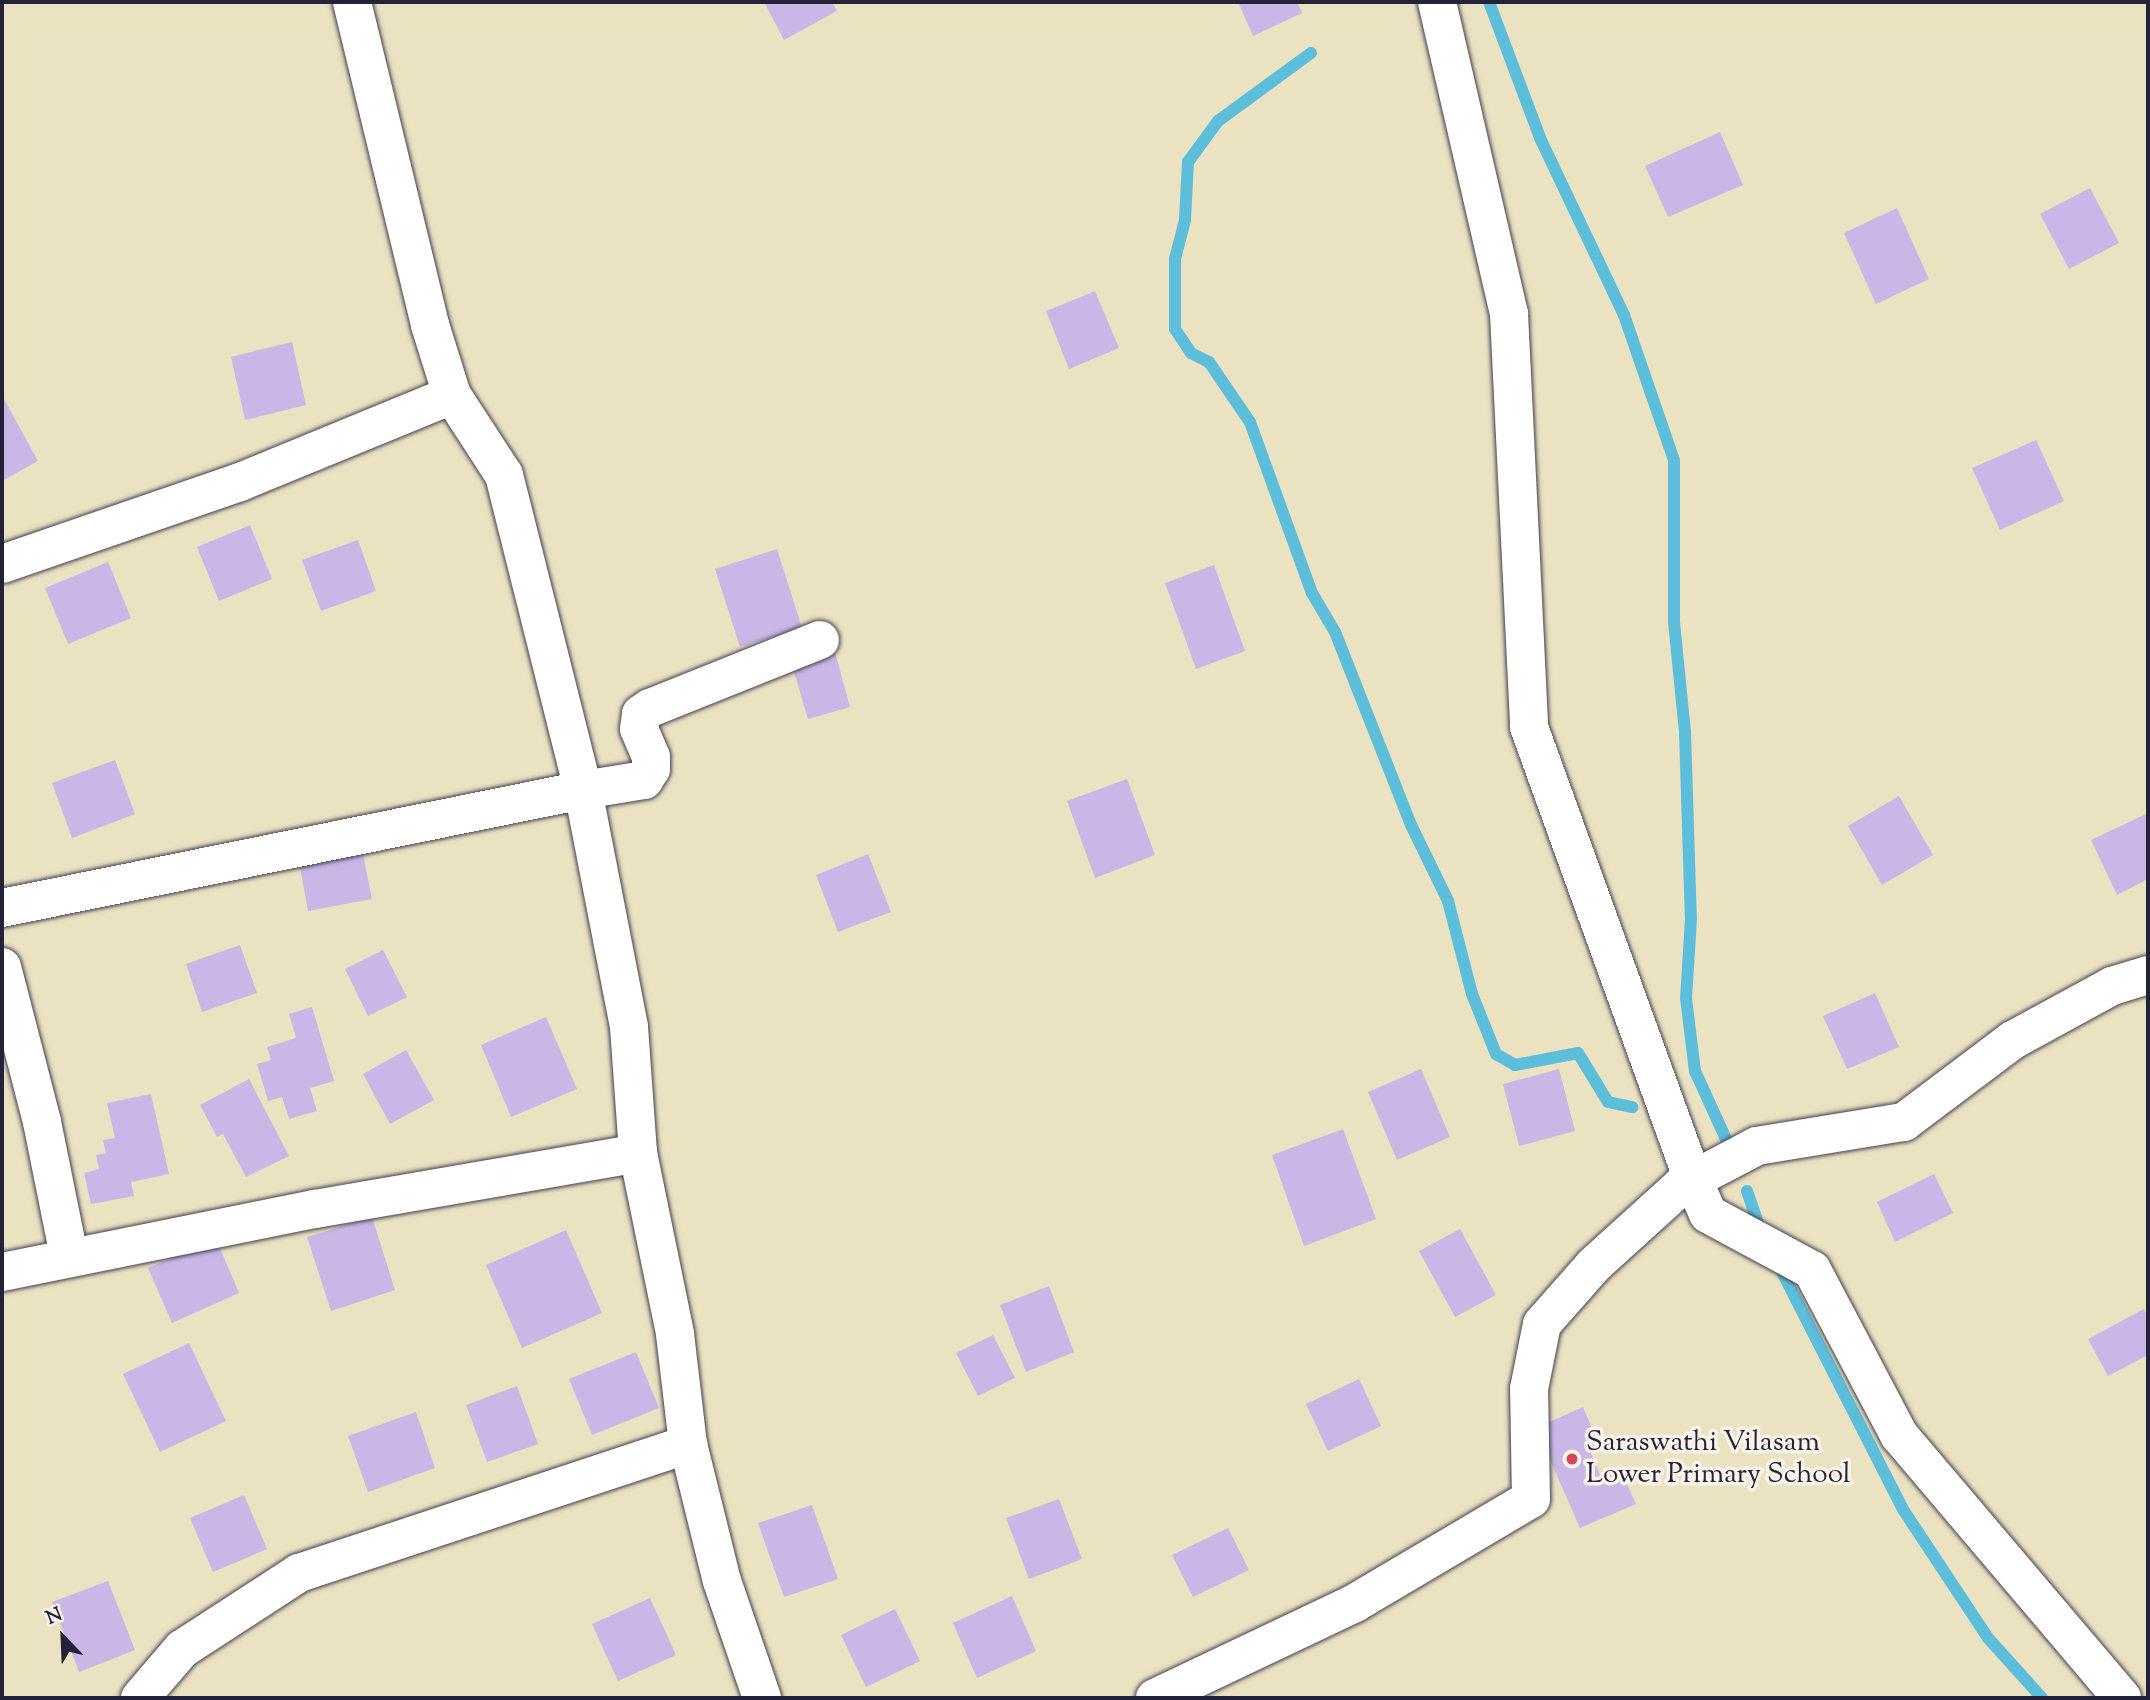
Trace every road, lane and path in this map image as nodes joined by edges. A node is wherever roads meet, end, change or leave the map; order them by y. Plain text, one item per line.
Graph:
1 (352, 2) edge
2 (1437, 2) edge
3 (453, 395) junction
4 (2, 564) edge
5 (820, 640) dead end
6 (583, 790) junction
7 (2, 908) edge
8 (2, 967) edge
9 (2148, 975) edge
10 (638, 1153) junction
11 (1693, 1180) junction
12 (68, 1256) junction
13 (2, 1272) edge
14 (688, 1444) junction
15 (140, 1698) edge
16 (762, 1698) edge
17 (1154, 1698) edge
18 (2122, 1698) edge

1 - 3 street
2 - 11 street
3 - 4 street
3 - 6 street
5 - 6 street
6 - 7 street
6 - 10 street
8 - 12 street
9 - 11 street
10 - 12 street
10 - 14 street
11 - 17 street
11 - 18 street
12 - 13 street
14 - 15 street
14 - 16 street

